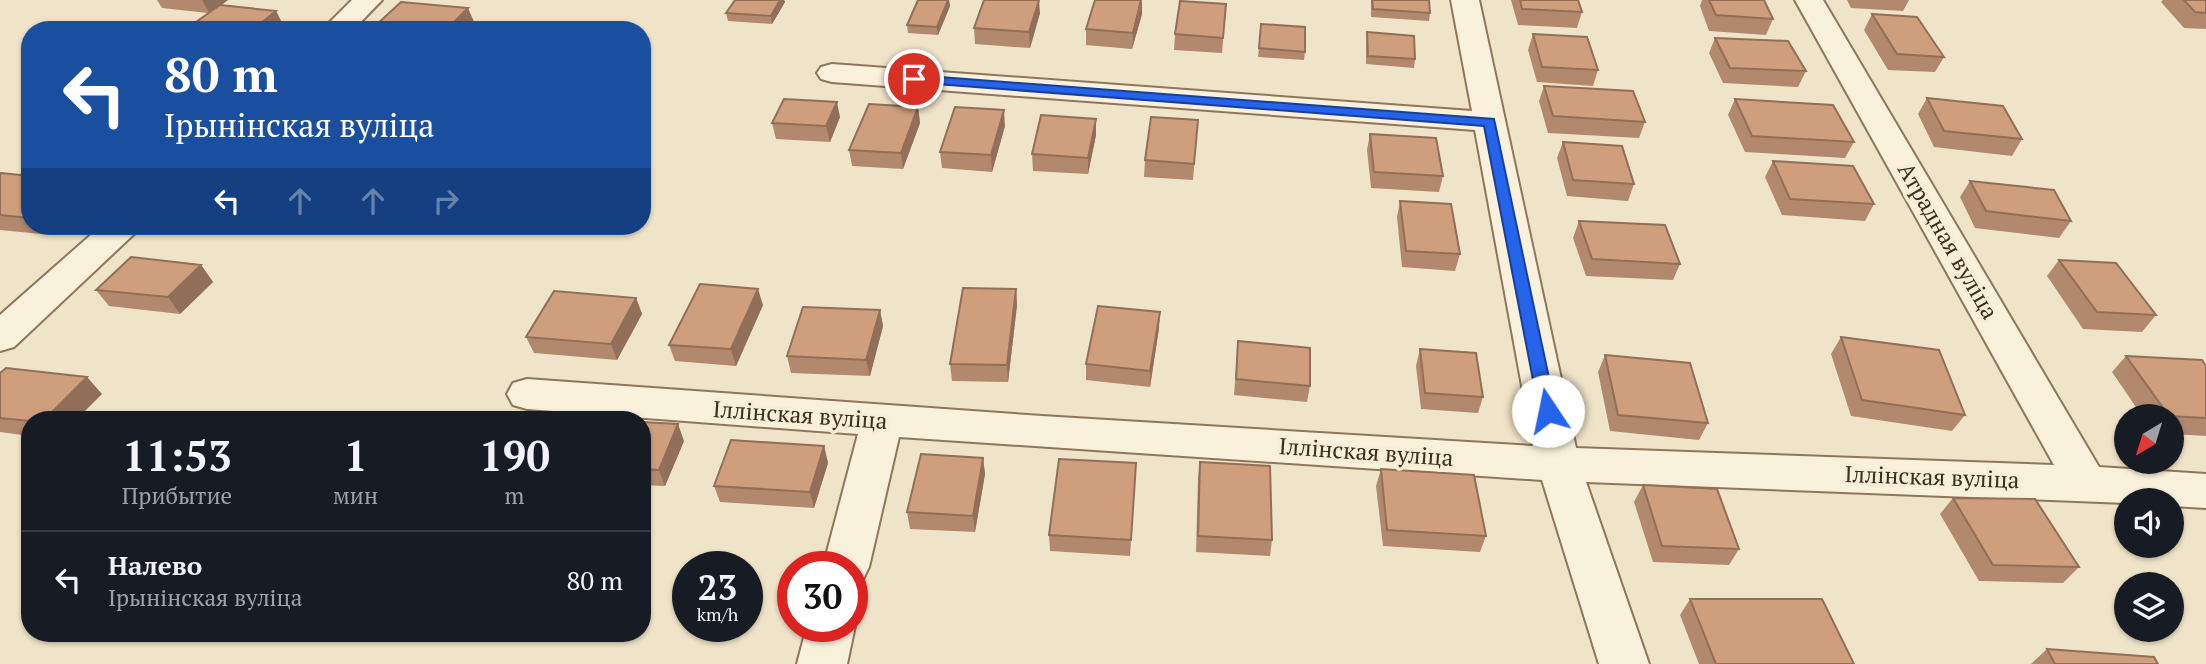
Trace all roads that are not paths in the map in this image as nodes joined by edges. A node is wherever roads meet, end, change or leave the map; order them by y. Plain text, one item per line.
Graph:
1 (368, 0) edge
2 (1465, 0) edge
3 (1809, 0) edge
4 (346, 21) edge
5 (832, 73) dead end
6 (1490, 122) junction
7 (112, 235) edge
8 (0, 337) edge
9 (527, 394) dead end
10 (882, 421) junction
11 (1558, 464) junction
12 (2086, 483) junction
13 (2206, 491) edge
14 (850, 551) edge
15 (827, 642) edge
16 (822, 664) edge
17 (1624, 664) edge

1 - 4 street
2 - 6 street
3 - 12 street, Атрадная вуліца
5 - 6 street
6 - 11 street
7 - 8 street
9 - 10 street, Іллінская вуліца
10 - 11 street, Іллінская вуліца
10 - 14 street
11 - 12 street, Іллінская вуліца
11 - 17 street
12 - 13 street, Іллінская вуліца
15 - 16 street

